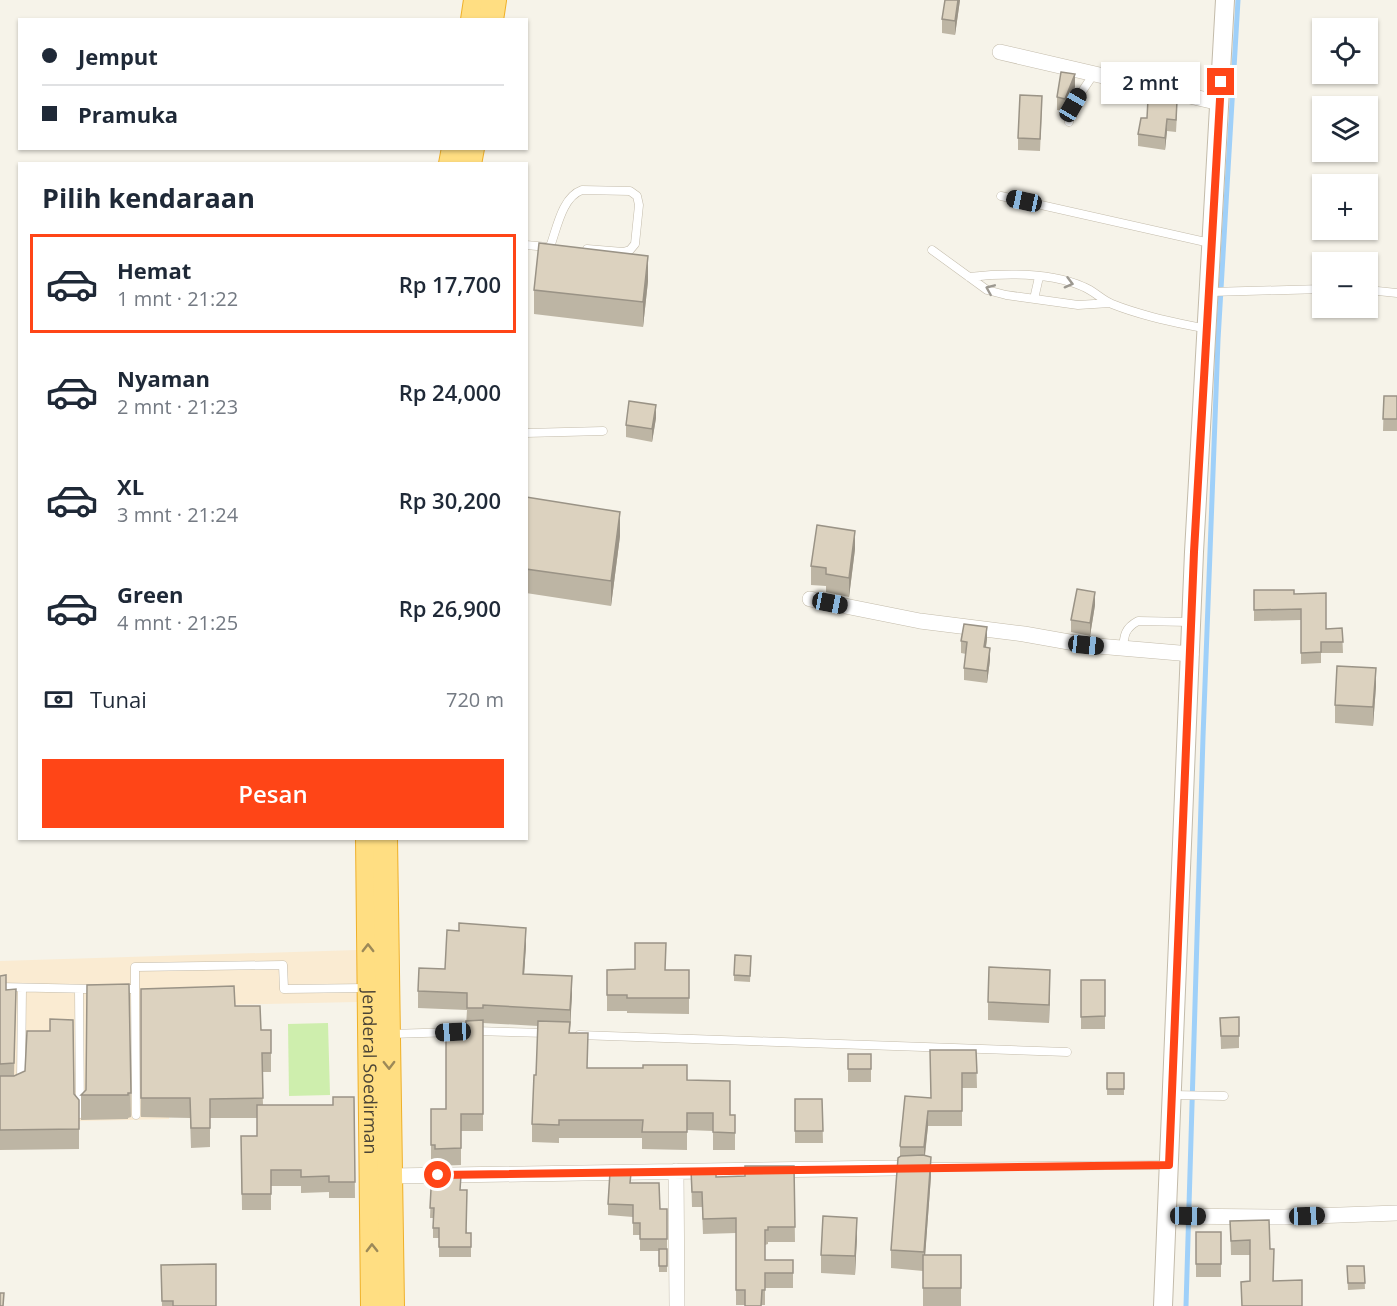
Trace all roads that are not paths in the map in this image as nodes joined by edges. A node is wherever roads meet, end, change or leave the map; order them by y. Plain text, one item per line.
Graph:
1 (476, 0) edge
2 (494, 0) edge
3 (1225, 0) edge
4 (473, 18) edge
5 (491, 18) edge
6 (1000, 52) dead end
7 (1093, 75) junction
8 (1220, 103) junction
9 (1069, 122) dead end
10 (1001, 196) dead end
11 (1211, 243) junction
12 (528, 245) edge
13 (550, 247) junction
14 (561, 248) edge
15 (581, 249) edge
16 (932, 250) dead end
17 (1039, 277) junction
18 (969, 278) junction
19 (1312, 289) edge
20 (1378, 291) edge
21 (1208, 292) junction
22 (1397, 293) edge
23 (1034, 299) junction
24 (1110, 303) junction
25 (1206, 329) junction
26 (603, 431) dead end
27 (528, 433) edge
28 (810, 599) dead end
29 (1192, 622) junction
30 (1123, 649) junction
31 (1191, 654) junction
32 (368, 840) edge
33 (385, 840) edge
34 (0, 987) edge
35 (22, 988) junction
36 (368, 988) junction
37 (79, 989) junction
38 (101, 989) edge
39 (113, 989) edge
40 (135, 989) junction
41 (389, 1034) junction
42 (560, 1034) edge
43 (572, 1034) edge
44 (1067, 1052) dead end
45 (14, 1090) edge
46 (1179, 1095) junction
47 (1224, 1096) dead end
48 (80, 1114) edge
49 (136, 1115) dead end
50 (1169, 1165) junction
51 (914, 1167) edge
52 (899, 1168) edge
53 (676, 1171) junction
54 (391, 1176) junction
55 (1397, 1213) edge
56 (1171, 1216) junction
57 (373, 1306) edge
58 (392, 1306) edge
59 (677, 1306) edge
60 (1163, 1306) edge

1 - 4 highway
2 - 5 highway
3 - 8 street
6 - 7 street
7 - 8 street
7 - 9 lane
8 - 11 street
10 - 11 lane
11 - 21 street
12 - 13 lane
13 - 14 lane
13 - 15 lane
16 - 18 lane
17 - 18 lane
17 - 23 lane
17 -> 24 lane
23 -> 18 lane
19 - 21 lane
20 - 22 lane
21 - 25 street
23 - 24 lane
24 - 25 lane
25 - 29 street
26 - 27 lane
28 - 30 street
29 - 30 lane
29 - 31 street
30 - 31 street
31 - 46 street
36 -> 32 highway, Jenderal Soedirman
33 - 41 highway, Jenderal Soedirman
34 - 35 lane
35 - 37 lane
35 - 45 lane
36 - 40 lane
57 -> 36 highway, Jenderal Soedirman
37 - 38 lane
37 - 48 lane
39 - 40 lane
40 - 49 lane
41 - 42 lane
41 -> 54 highway, Jenderal Soedirman
43 - 44 lane
46 - 47 lane
46 - 50 street
50 - 51 lane
50 - 56 street
52 - 53 street
53 - 54 street
53 - 59 street
54 - 58 highway, Jenderal Soedirman
55 - 56 street
56 - 60 street

